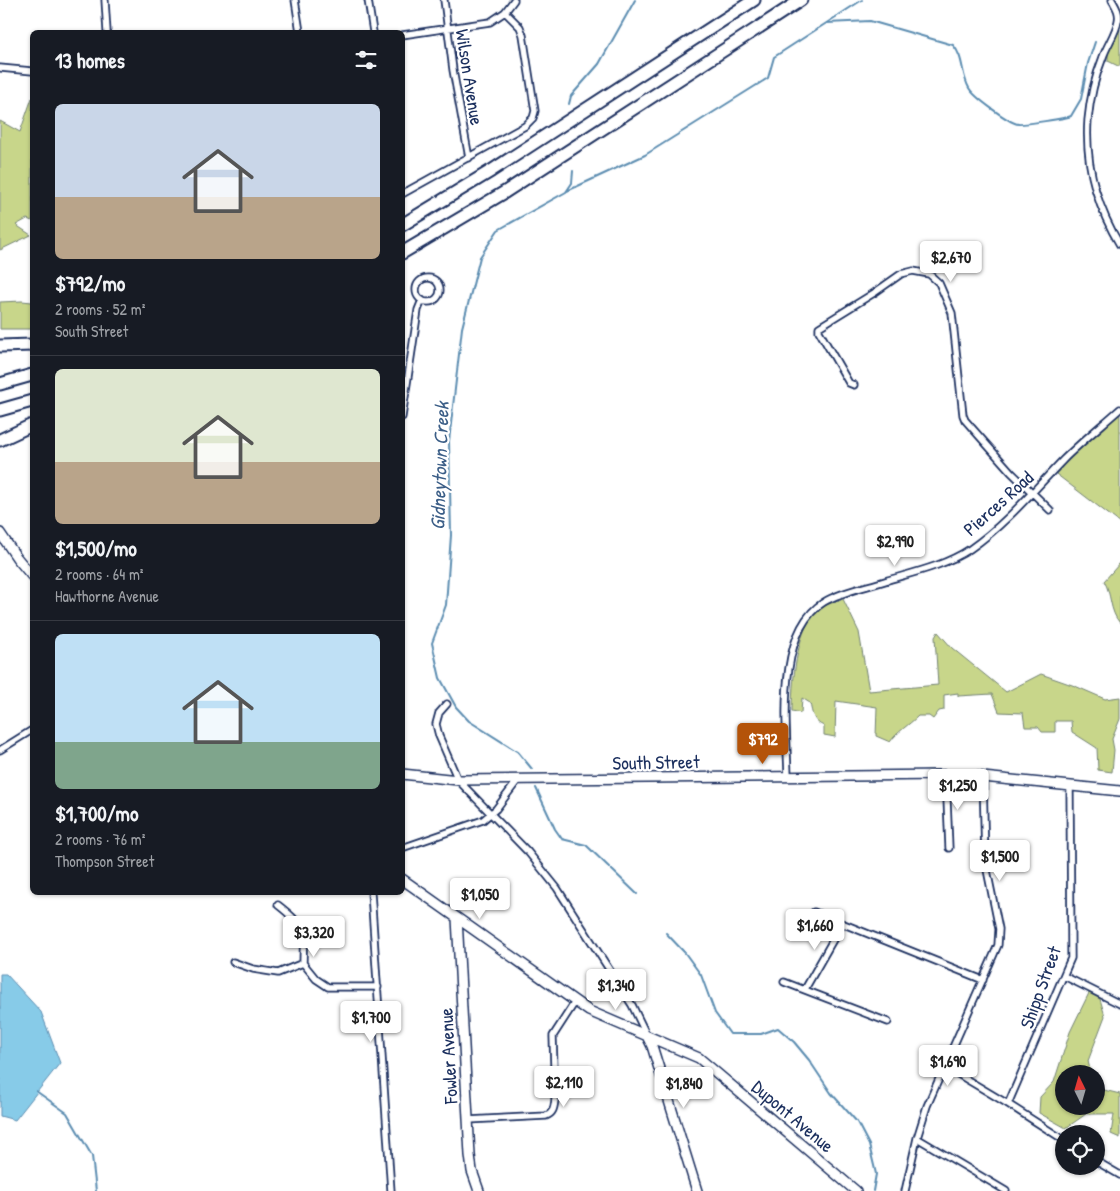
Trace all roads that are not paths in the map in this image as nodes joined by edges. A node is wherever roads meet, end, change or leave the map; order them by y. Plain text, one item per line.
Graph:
1 (105, 0) edge
2 (295, 0) edge
3 (368, 0) edge
4 (444, 0) edge
5 (514, 0) edge
6 (754, 0) edge
7 (801, 0) edge
8 (1112, 0) edge
9 (505, 12) junction
10 (107, 30) edge
11 (300, 30) edge
12 (373, 30) edge
13 (448, 30) junction
14 (405, 36) edge
15 (0, 68) edge
16 (30, 71) edge
17 (469, 158) junction
18 (405, 192) edge
19 (405, 223) edge
20 (1120, 245) edge
21 (405, 251) edge
22 (422, 300) junction
23 (30, 345) edge
24 (0, 346) edge
25 (30, 376) edge
26 (0, 384) edge
27 (854, 385) dead end
28 (405, 397) edge
29 (30, 402) edge
30 (1120, 409) edge
31 (0, 410) edge
32 (30, 426) edge
33 (0, 440) edge
34 (1032, 494) junction
35 (1050, 510) dead end
36 (0, 533) edge
37 (30, 574) edge
38 (447, 704) dead end
39 (30, 731) edge
40 (0, 750) edge
41 (405, 774) edge
42 (946, 775) junction
43 (788, 777) junction
44 (983, 777) junction
45 (458, 780) junction
46 (518, 780) junction
47 (1070, 786) junction
48 (1120, 791) edge
49 (492, 814) junction
50 (405, 847) edge
51 (949, 848) dead end
52 (405, 881) edge
53 (371, 895) edge
54 (278, 905) dead end
55 (814, 912) dead end
56 (457, 918) junction
57 (842, 924) junction
58 (232, 962) dead end
59 (303, 963) junction
60 (1064, 976) junction
61 (983, 980) junction
62 (784, 982) dead end
63 (378, 987) junction
64 (805, 989) junction
65 (575, 1002) junction
66 (1120, 1004) edge
67 (888, 1022) dead end
68 (647, 1036) junction
69 (946, 1067) junction
70 (1008, 1104) junction
71 (468, 1120) junction
72 (1055, 1134) edge
73 (917, 1138) junction
74 (1105, 1166) edge
75 (1120, 1175) edge
76 (391, 1191) edge
77 (479, 1191) edge
78 (697, 1191) edge
79 (856, 1191) edge
80 (905, 1191) edge
81 (1006, 1191) edge

1 - 10 street
2 - 11 street
3 - 12 street
4 - 13 street, Wilson Avenue
5 - 9 street
6 - 19 highway
7 - 21 highway
8 - 20 street
9 - 13 street
9 - 17 street
13 - 14 street
13 - 17 street, Wilson Avenue
15 - 16 street
17 - 18 street
22 - 22 street
22 - 28 street
23 - 24 highway
25 - 26 highway
27 - 34 street
29 - 31 highway
30 - 34 street, Pierces Road
32 - 33 highway
34 - 35 street
34 - 43 street, Pierces Road
36 - 37 street
38 - 45 street
39 - 40 street
41 - 45 street, South Street
42 - 43 street, South Street
42 - 44 street, South Street
42 - 51 street
43 - 46 street, South Street
44 - 47 street, South Street
44 - 61 street
45 - 46 street, South Street
45 - 49 street
46 - 49 street
47 - 48 street, South Street
47 - 60 street, Shipp Street
49 - 50 street
49 - 68 street
52 - 56 street, Dupont Avenue
53 - 63 street
54 - 59 street
55 - 57 street
56 - 65 street, Dupont Avenue
56 - 71 street, Fowler Avenue
57 - 61 street
57 - 64 street
58 - 59 street
59 - 63 street
60 - 66 street
60 - 70 street, Shipp Street
61 - 69 street
62 - 64 street
63 - 76 street
64 - 67 street
65 - 68 street, Dupont Avenue
65 - 71 street
68 - 78 street
68 - 79 street, Dupont Avenue
69 - 70 street
69 - 73 street
70 - 72 street
71 - 77 street, Fowler Avenue
73 - 80 street
73 - 81 street
74 - 75 street

